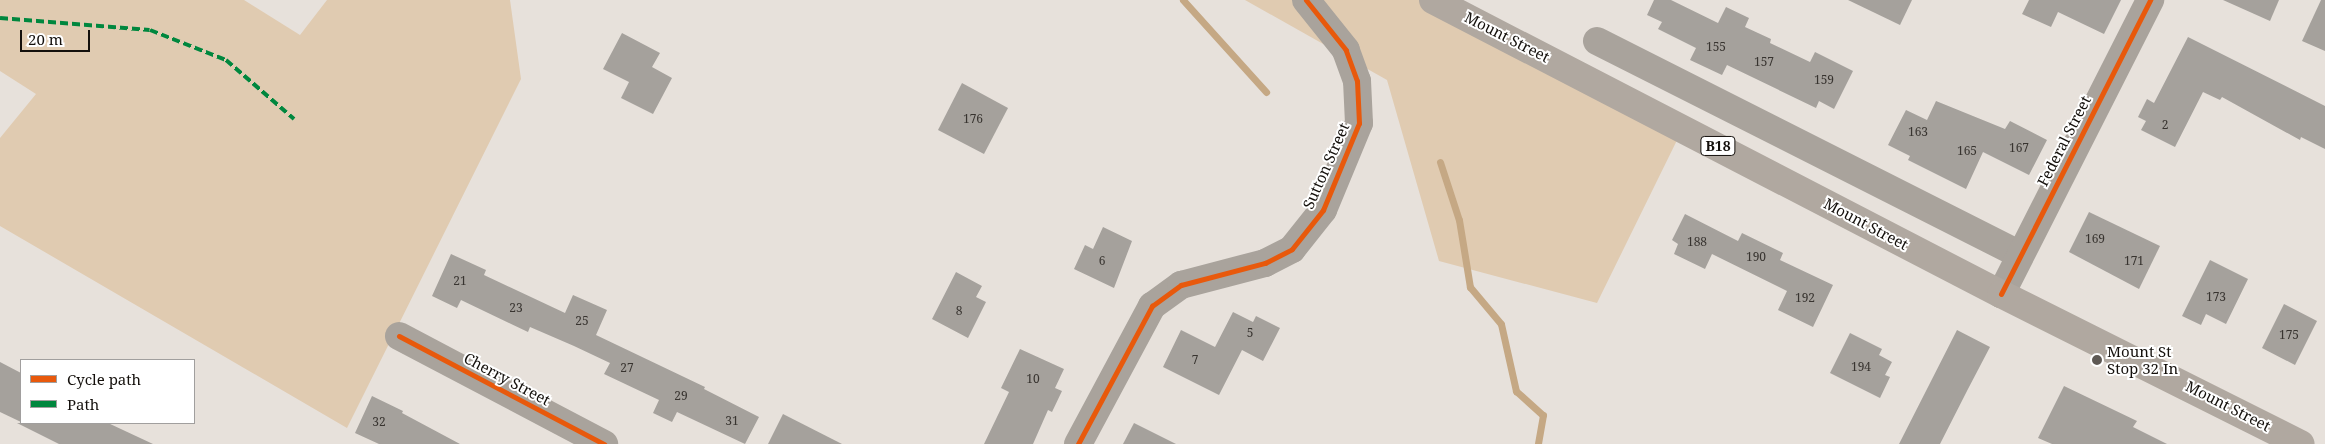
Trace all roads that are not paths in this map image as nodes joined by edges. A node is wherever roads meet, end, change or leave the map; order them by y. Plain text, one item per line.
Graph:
1 (1306, 0) edge
2 (1433, 0) edge
3 (2150, 0) edge
4 (1597, 41) dead end
5 (2020, 254) junction
6 (2001, 294) junction
7 (399, 336) dead end
8 (604, 444) edge
9 (1078, 444) edge
10 (2301, 444) edge

1 - 9 street, Sutton Street
2 - 6 highway, Mount Street / B18
3 - 5 street, Federal Street
4 - 5 street
5 - 6 street, Federal Street
6 - 10 highway, Mount Street / B18
7 - 8 street, Cherry Street

